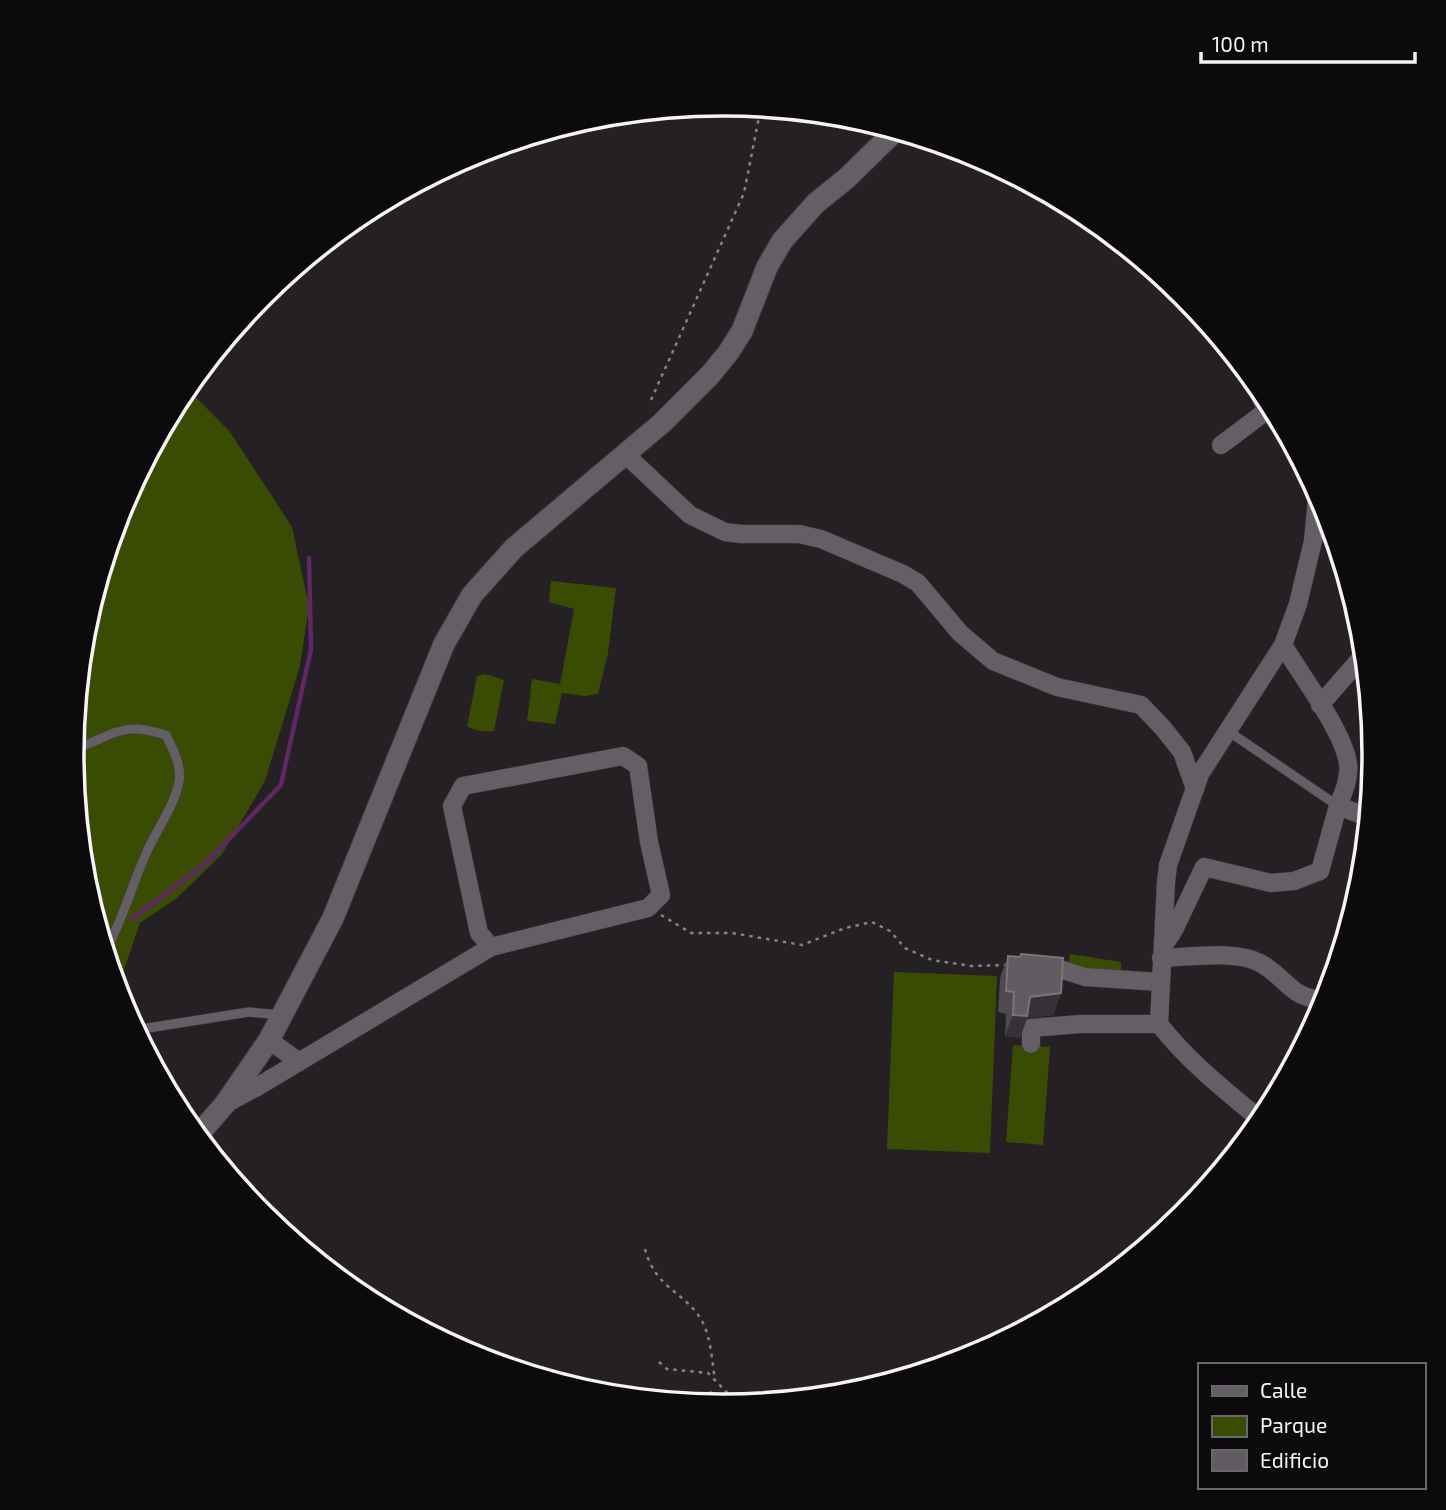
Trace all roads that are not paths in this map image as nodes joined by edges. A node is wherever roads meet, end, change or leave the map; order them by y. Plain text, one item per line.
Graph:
1 (888, 138) edge
2 (1262, 414) edge
3 (1221, 445) dead end
4 (625, 454) junction
5 (1315, 516) edge
6 (1283, 645) junction
7 (1356, 663) edge
8 (1320, 705) junction
9 (1228, 731) junction
10 (84, 746) edge
11 (1195, 789) junction
12 (1338, 806) junction
13 (1359, 814) edge
14 (112, 940) edge
15 (491, 947) junction
16 (1162, 953) junction
17 (1013, 964) edge
18 (1159, 982) junction
19 (1314, 998) edge
20 (281, 1015) junction
21 (1159, 1024) junction
22 (146, 1028) edge
23 (269, 1040) junction
24 (1031, 1044) dead end
25 (299, 1062) junction
26 (225, 1104) junction
27 (1252, 1113) edge
28 (204, 1128) edge

1 - 4 street
2 - 3 street
4 - 11 street
4 - 20 street
5 - 6 street
6 - 8 street
6 - 9 street
7 - 8 street
8 - 12 street
9 - 11 street
9 - 12 lane
10 - 14 lane
11 - 16 street
12 - 13 street
12 - 16 street
15 - 15 street
15 - 25 street
16 - 18 street
16 - 19 street
17 - 18 street
18 - 21 street
20 - 22 lane
20 - 23 street
21 - 24 street
21 - 27 street
23 - 25 street
23 - 26 street
25 - 26 street
26 - 28 street

